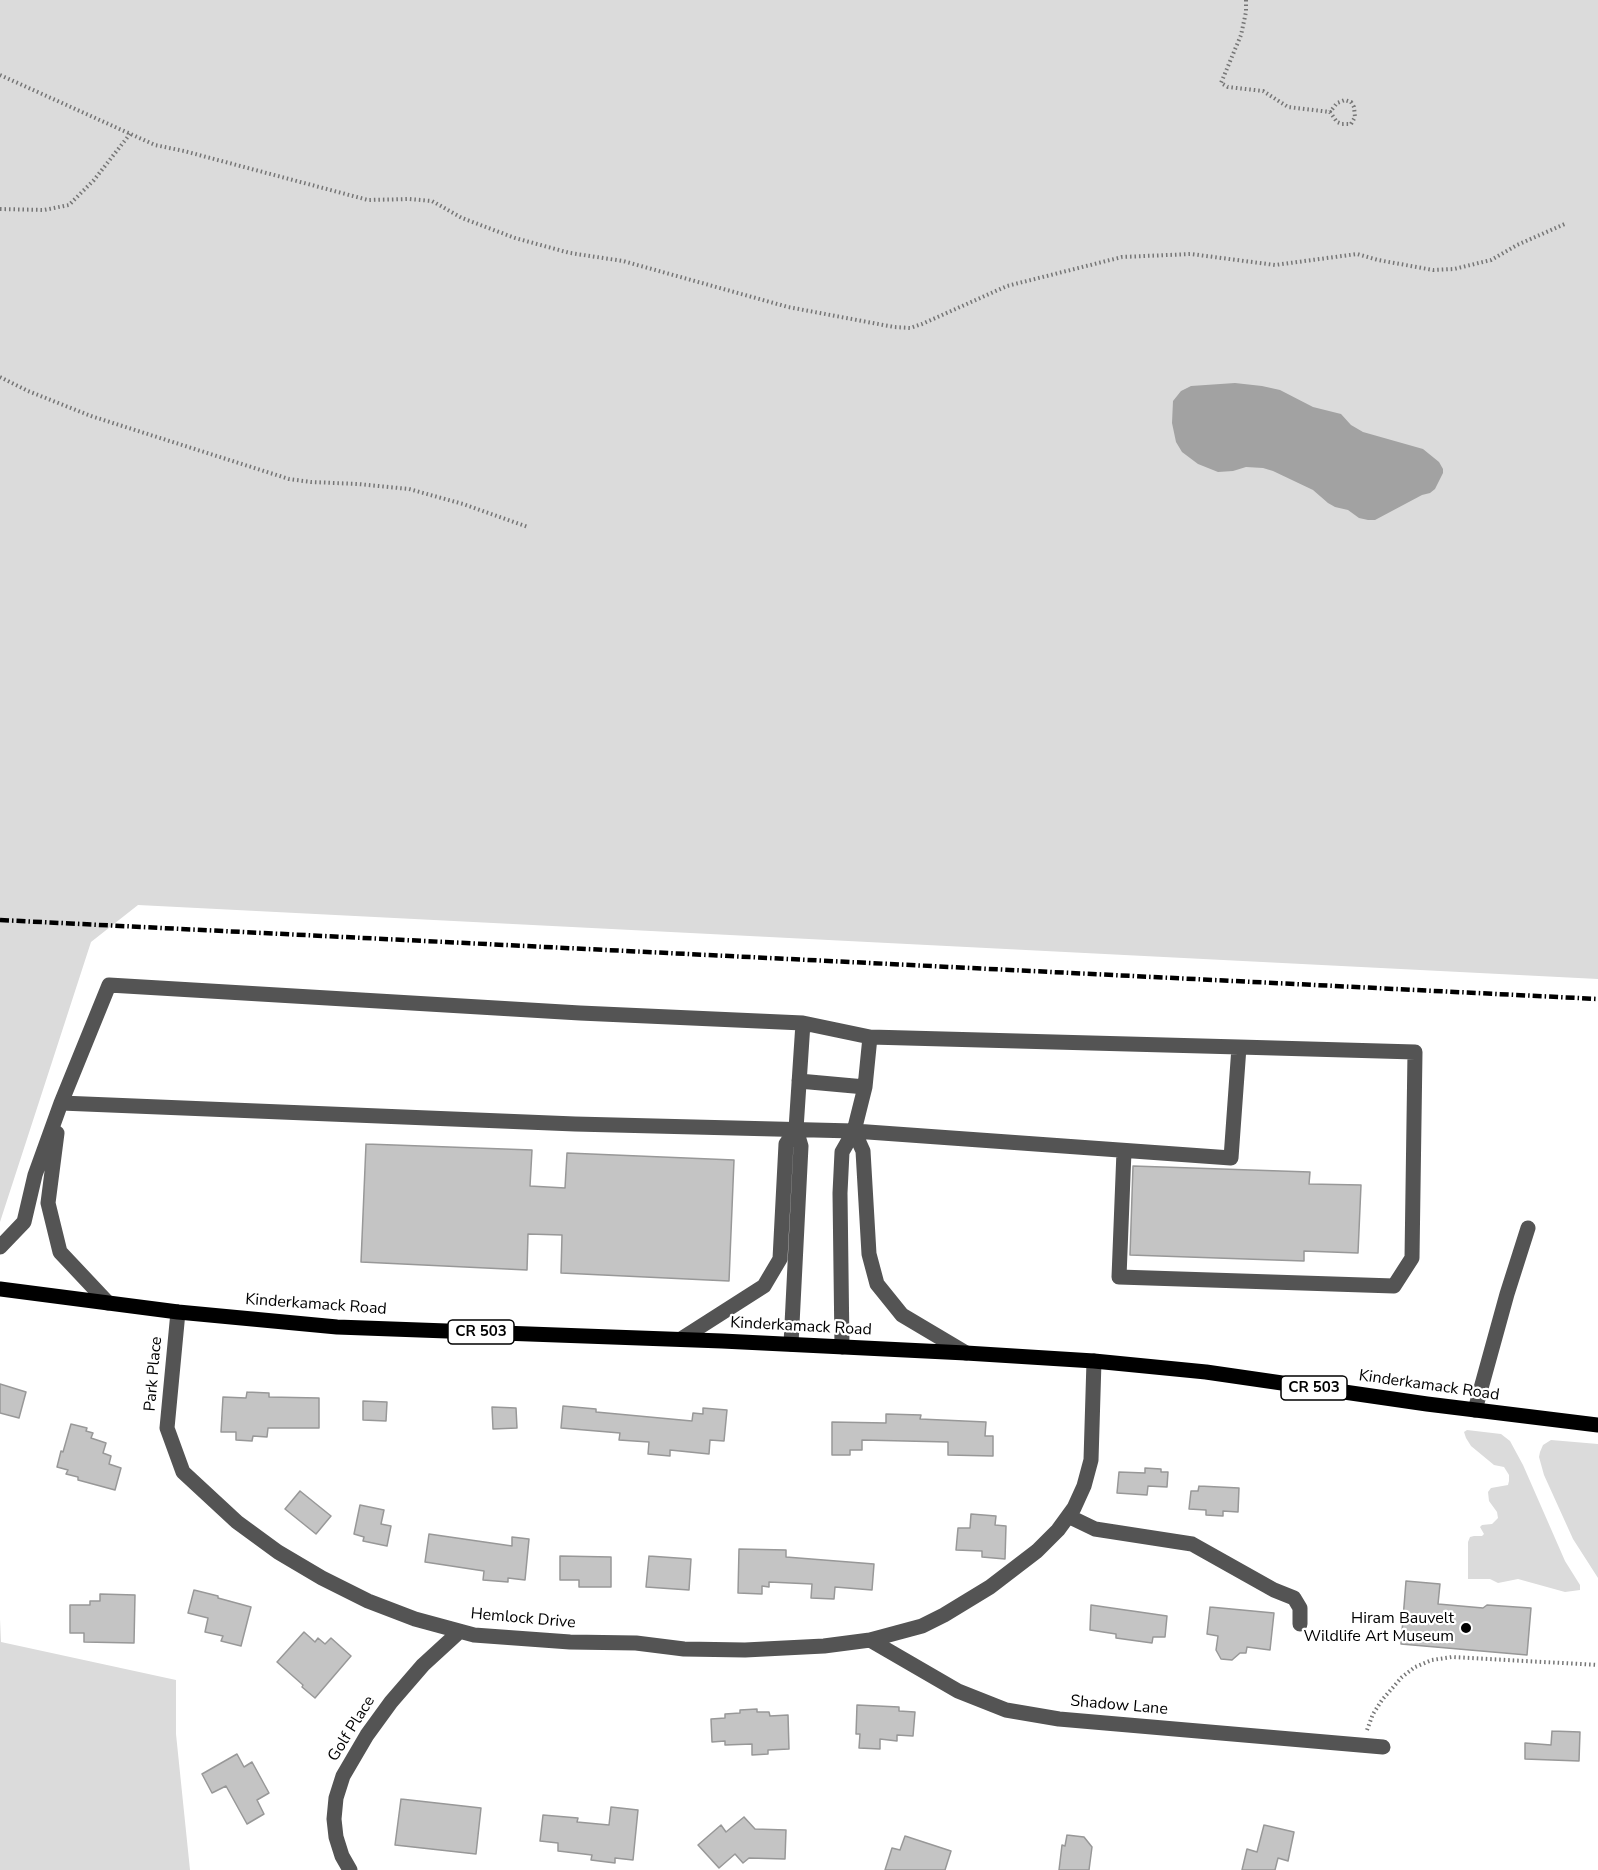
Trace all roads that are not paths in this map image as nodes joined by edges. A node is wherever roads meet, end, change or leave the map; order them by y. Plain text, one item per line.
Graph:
1 (803, 1023) junction
2 (870, 1037) junction
3 (1239, 1047) junction
4 (799, 1081) junction
5 (865, 1087) junction
6 (61, 1103) junction
7 (796, 1129) junction
8 (854, 1131) junction
9 (1124, 1151) junction
10 (1528, 1228) dead end
11 (0, 1247) edge
12 (0, 1289) edge
13 (108, 1303) junction
14 (178, 1312) junction
15 (681, 1340) junction
16 (791, 1344) junction
17 (842, 1347) junction
18 (966, 1353) junction
19 (1094, 1361) junction
20 (1475, 1410) junction
21 (1598, 1425) edge
22 (183, 1472) joint
23 (1068, 1516) junction
24 (1299, 1624) dead end
25 (459, 1632) junction
26 (870, 1640) junction
27 (1383, 1747) dead end
28 (350, 1870) edge

1 - 2 street
1 - 4 street
1 - 6 street
2 - 3 street
2 - 5 street
3 - 9 street
3 - 9 street
4 - 5 street
4 - 7 street
5 - 8 street
6 - 7 street
6 - 11 street
6 - 13 street
7 - 8 street
7 - 15 street
7 - 16 street
8 - 9 street
8 - 17 street
8 - 18 street
10 - 20 street
12 - 13 main road, Kinderkamack Road / CR 503
13 - 14 main road, Kinderkamack Road / CR 503
14 - 15 main road, Kinderkamack Road / CR 503
14 - 22 street, Park Place
15 - 16 main road, Kinderkamack Road / CR 503
16 - 17 main road, Kinderkamack Road / CR 503
17 - 18 main road, Kinderkamack Road / CR 503
18 - 19 main road, Kinderkamack Road / CR 503
19 - 20 main road, Kinderkamack Road / CR 503
19 - 23 street, Hemlock Drive
20 - 21 main road, Kinderkamack Road / CR 503
22 - 25 street, Hemlock Drive
23 - 24 street
23 - 26 street, Hemlock Drive
25 - 26 street, Hemlock Drive
25 - 28 street, Golf Place
26 - 27 street, Shadow Lane

